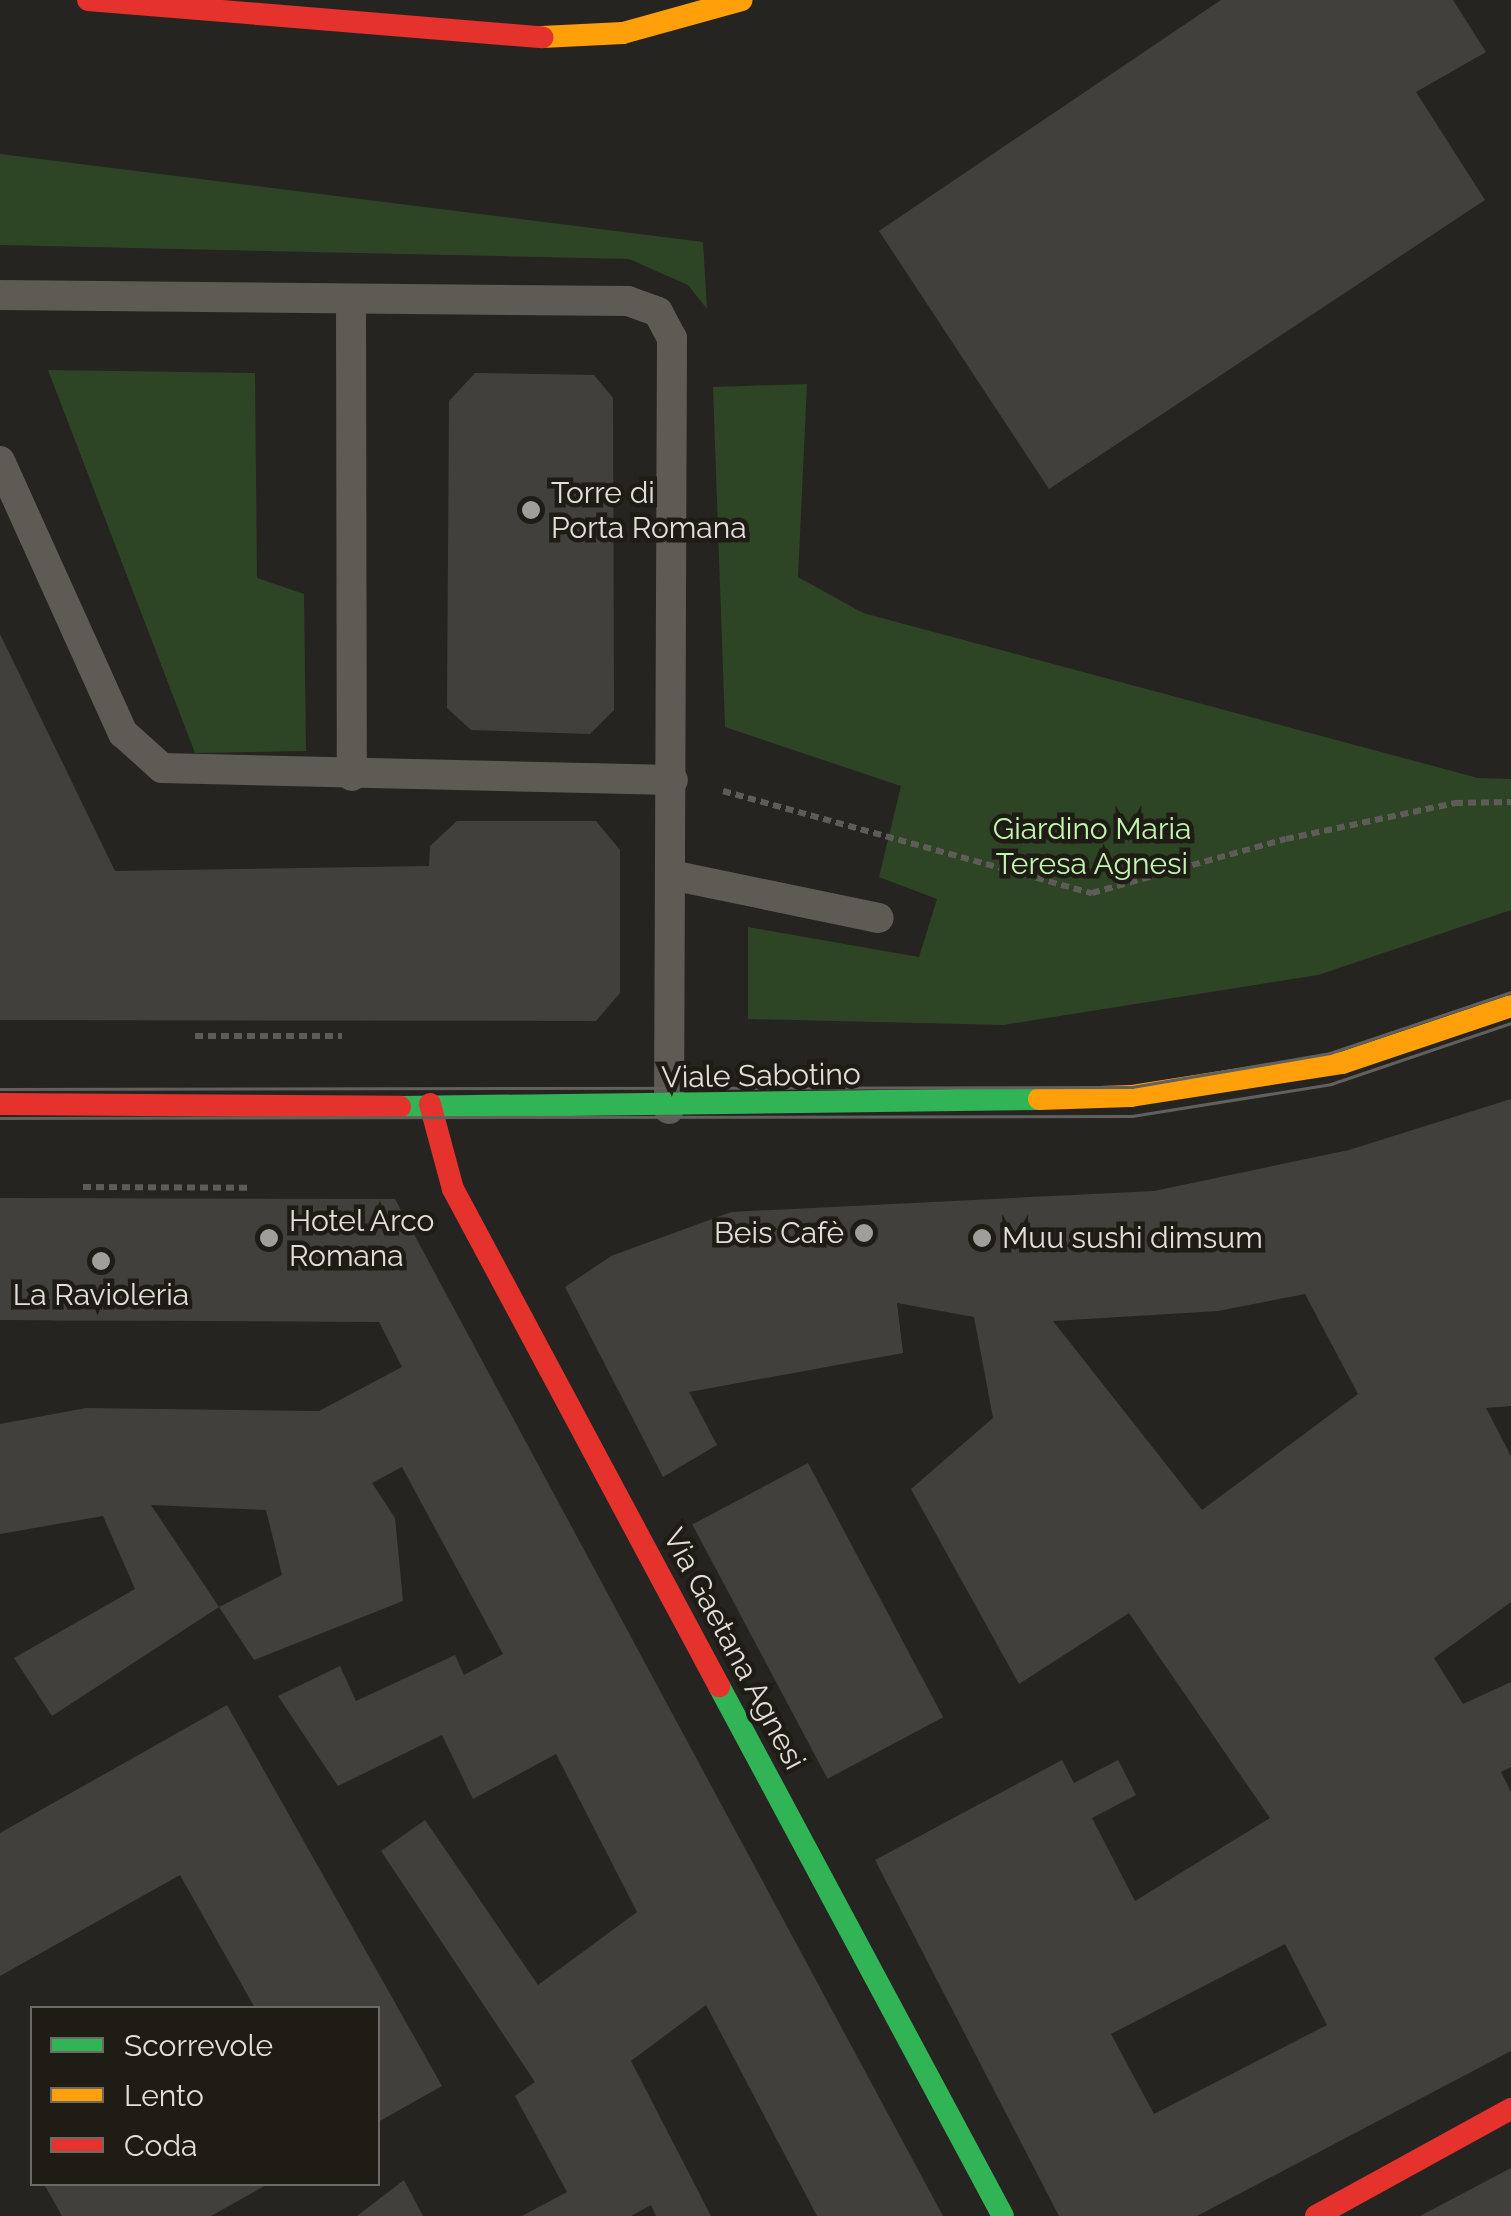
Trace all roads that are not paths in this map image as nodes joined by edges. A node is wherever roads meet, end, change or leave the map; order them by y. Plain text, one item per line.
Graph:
1 (88, 0) edge
2 (742, 0) edge
3 (0, 295) edge
4 (352, 300) junction
5 (0, 461) edge
6 (352, 776) junction
7 (673, 780) junction
8 (671, 875) junction
9 (878, 918) dead end
10 (1511, 1006) edge
11 (0, 1104) edge
12 (430, 1104) junction
13 (669, 1109) junction
14 (1511, 2108) edge
15 (1003, 2216) edge
16 (1316, 2216) edge

1 - 2 street
3 - 4 lane
4 - 6 lane
4 - 7 lane
5 - 6 lane
6 - 7 lane
7 - 8 lane
8 - 9 lane
8 - 13 lane
10 - 13 street, Viale Sabotino
11 - 12 street, Viale Sabotino
12 - 13 street, Viale Sabotino
12 - 15 street, Via Gaetana Agnesi
14 - 16 street

